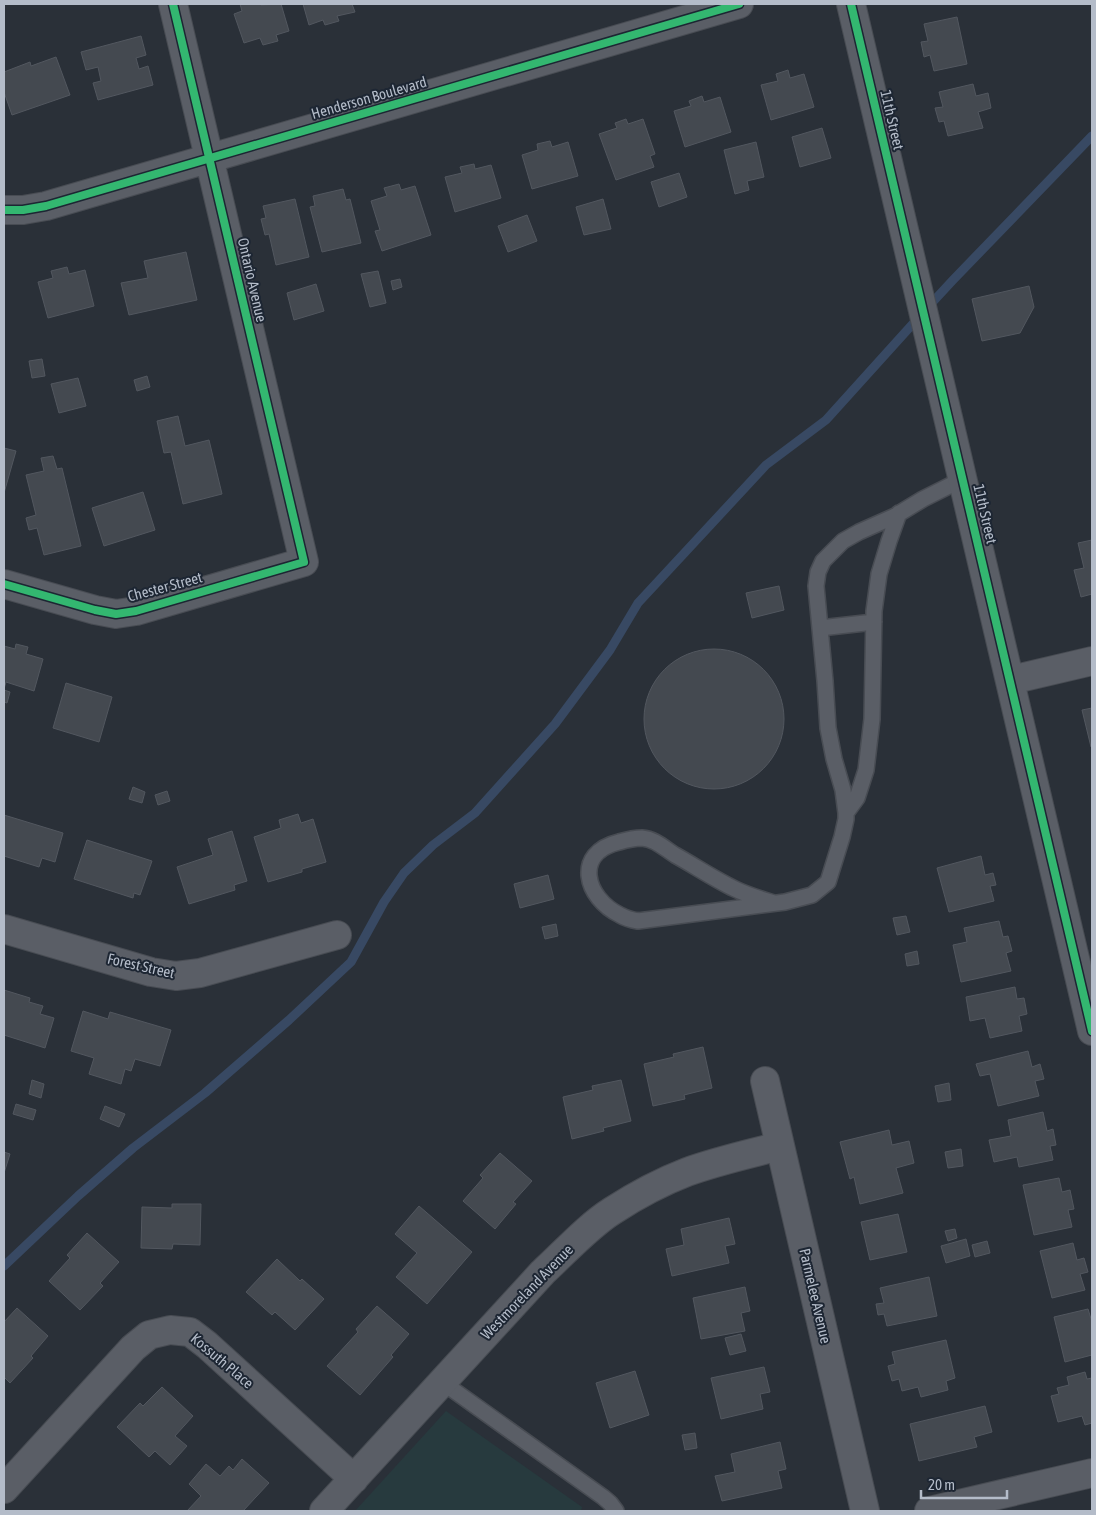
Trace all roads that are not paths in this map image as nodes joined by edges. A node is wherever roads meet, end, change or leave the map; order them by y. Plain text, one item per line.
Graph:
1 (173, 4) edge
2 (740, 4) edge
3 (851, 4) edge
4 (210, 159) junction
5 (4, 210) edge
6 (963, 479) junction
7 (899, 513) junction
8 (304, 562) joint
9 (4, 584) edge
10 (874, 622) junction
11 (820, 628) junction
12 (1092, 661) edge
13 (1010, 680) junction
14 (846, 813) junction
15 (774, 904) junction
16 (4, 929) edge
17 (337, 935) dead end
18 (1092, 1031) edge
19 (764, 1081) dead end
20 (780, 1146) junction
21 (442, 1382) junction
22 (1092, 1473) edge
23 (354, 1478) junction
24 (4, 1489) edge
25 (324, 1511) edge
26 (616, 1511) edge
27 (865, 1511) edge
28 (929, 1511) edge

1 - 4 street, Ontario Avenue
2 - 4 street, Henderson Boulevard
3 - 6 street, 11th Street
4 - 5 street, Henderson Boulevard
4 - 8 street, Ontario Avenue
6 - 7 lane
6 - 13 street, 11th Street
7 - 10 lane
7 - 11 lane
8 - 9 street, Chester Street
10 - 11 lane
10 - 14 lane
11 - 14 lane
12 - 13 street
13 - 18 street, 11th Street
14 - 15 lane
15 - 15 lane
16 - 17 street, Forest Street
19 - 20 street, Parmelee Avenue
20 - 21 street, Westmoreland Avenue
20 - 27 street, Parmelee Avenue
21 - 23 street, Westmoreland Avenue
21 - 26 lane
22 - 28 street
23 - 24 street, Kossuth Place
23 - 25 street, Westmoreland Avenue

